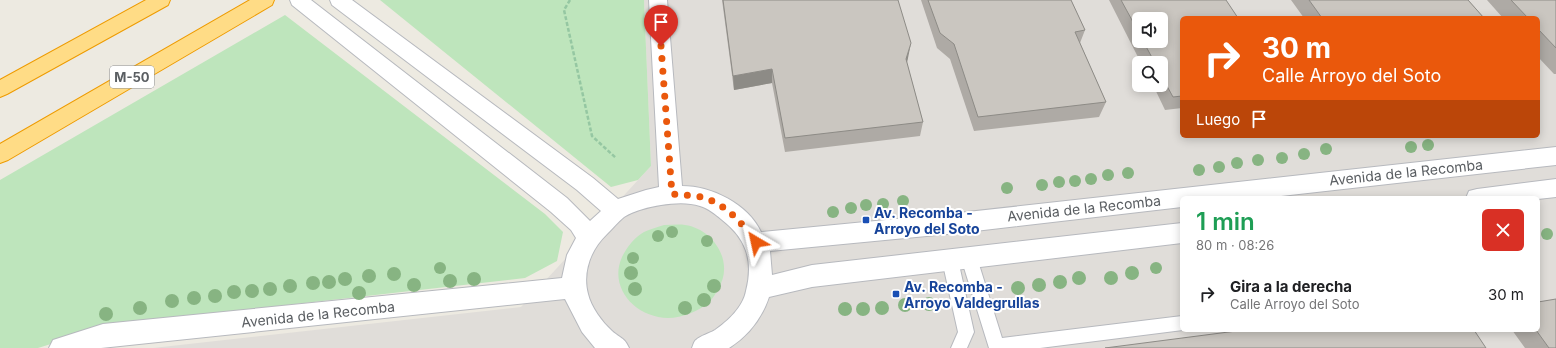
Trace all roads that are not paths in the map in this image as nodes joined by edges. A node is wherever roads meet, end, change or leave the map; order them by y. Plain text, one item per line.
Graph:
1 (161, 0) edge
2 (265, 0) edge
3 (299, 0) edge
4 (339, 0) edge
5 (658, 0) edge
6 (0, 89) edge
7 (0, 154) edge
8 (1556, 156) edge
9 (1556, 188) edge
10 (672, 194) junction
11 (1194, 196) edge
12 (1493, 196) edge
13 (1180, 197) edge
14 (616, 210) junction
15 (1180, 233) edge
16 (589, 238) junction
17 (756, 242) junction
18 (959, 259) junction
19 (575, 287) junction
20 (760, 288) junction
21 (1180, 323) edge
22 (95, 342) edge
23 (996, 347) edge
24 (62, 348) edge
25 (616, 348) edge
26 (705, 348) edge
27 (959, 348) edge

1 - 6 highway
2 - 7 highway, M-50
3 - 16 street
4 - 14 street
5 - 10 street
8 - 11 street, Avenida de la Recomba
9 - 12 street
10 - 14 street
10 - 17 street
13 - 17 street, Avenida de la Recomba
14 - 16 street
15 - 18 street
16 - 19 street
17 - 20 street
18 - 20 street
18 - 23 lane
18 - 27 lane
19 - 22 street, Avenida de la Recomba
19 - 25 street
20 - 26 street
21 - 23 lane
22 - 24 street, Avenida de la Recomba

